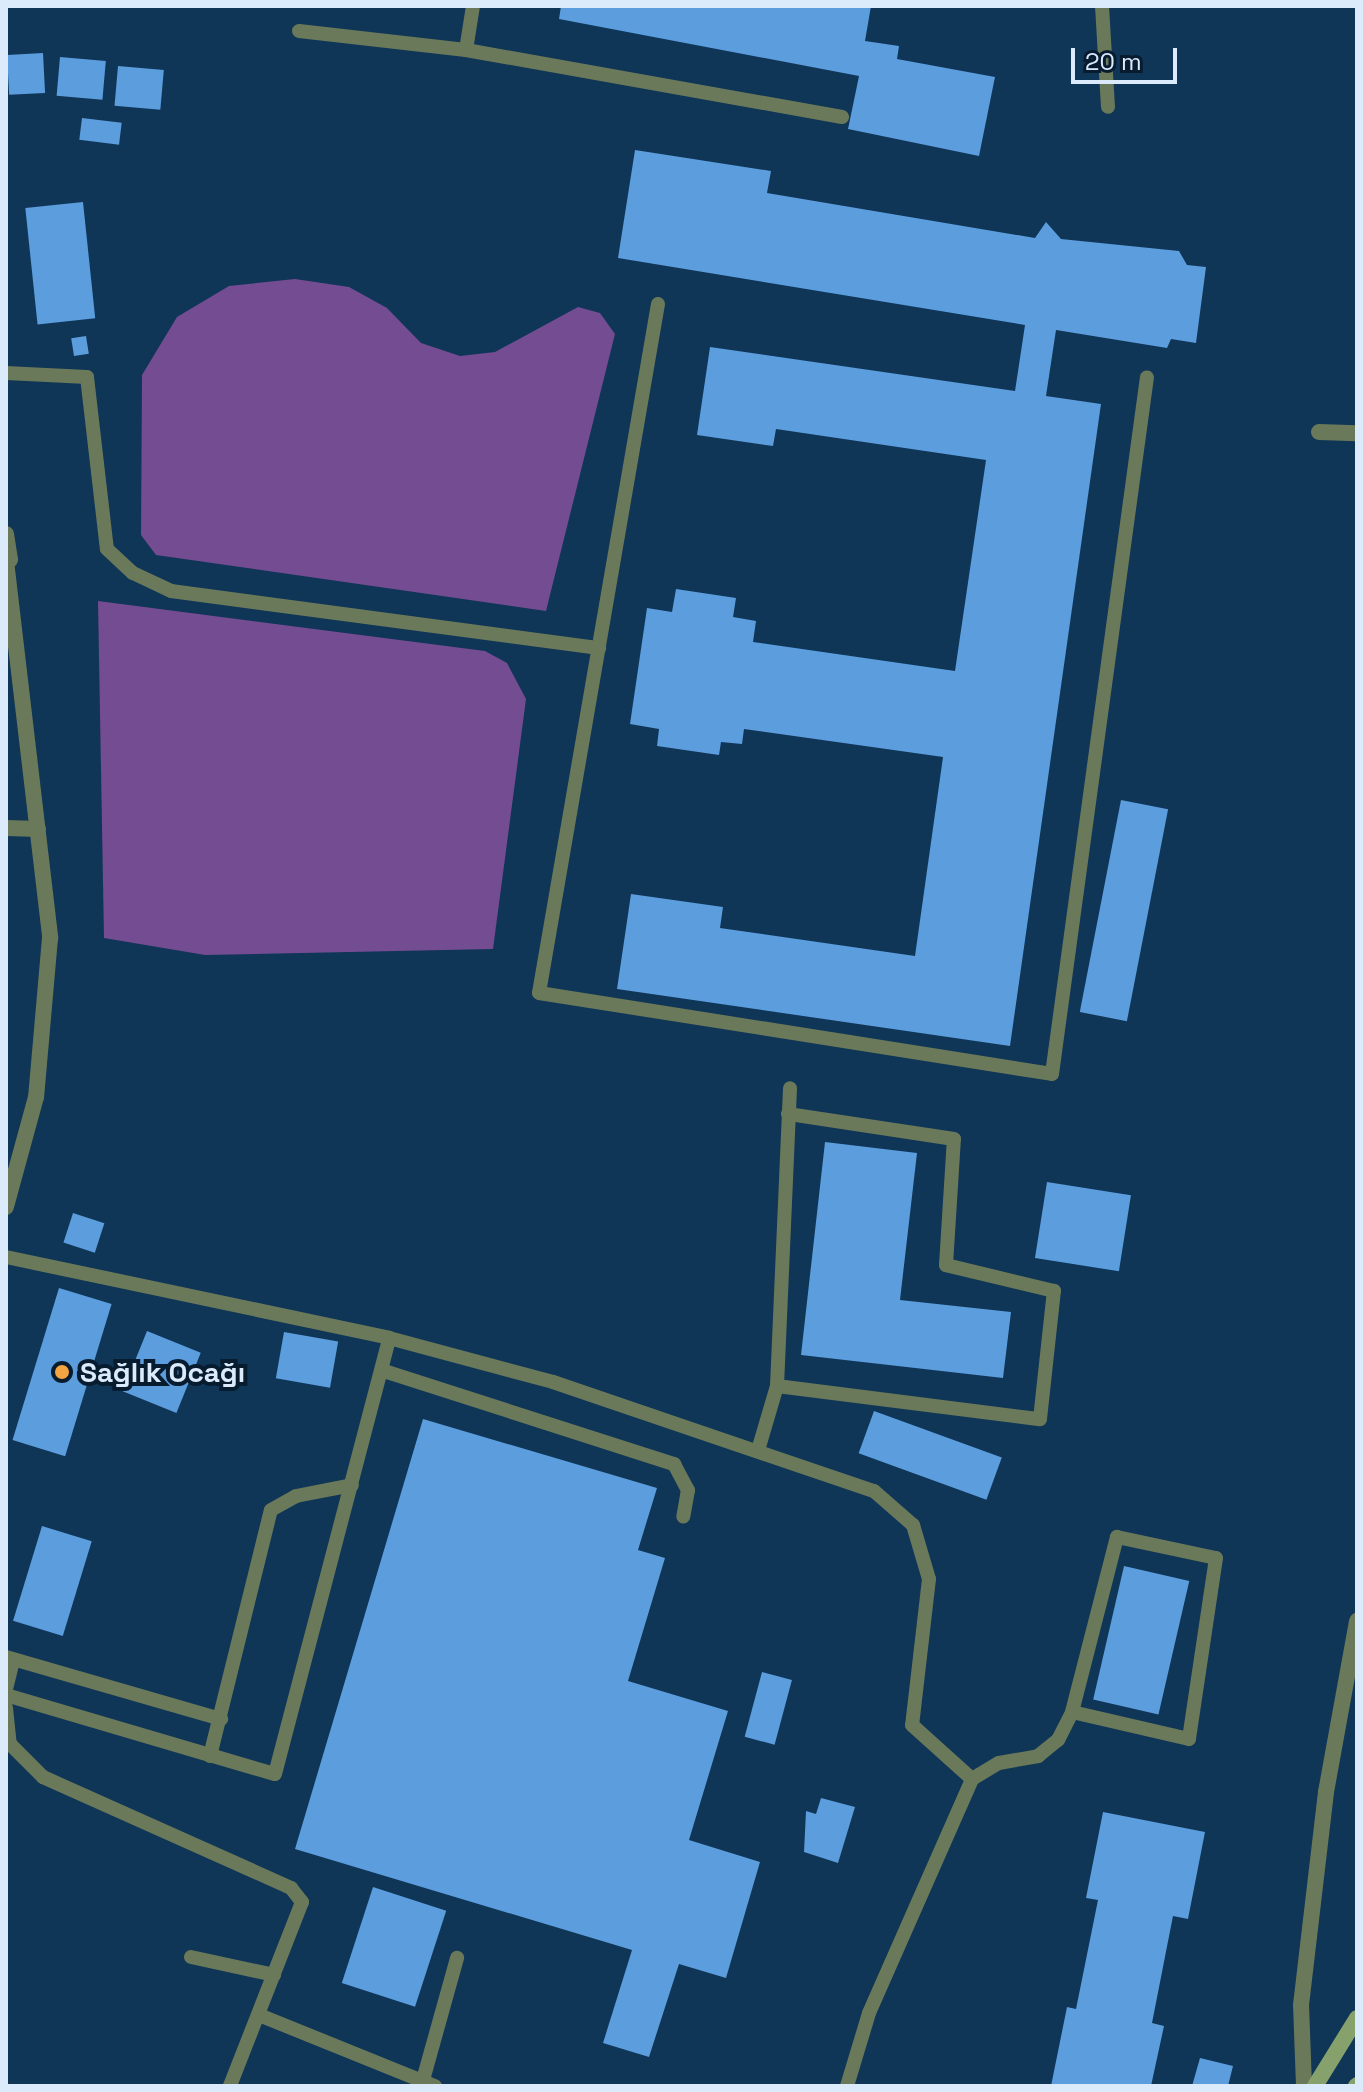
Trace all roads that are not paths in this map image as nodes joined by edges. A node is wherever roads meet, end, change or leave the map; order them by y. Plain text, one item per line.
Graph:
1 (473, 6) edge
2 (1102, 6) edge
3 (299, 31) dead end
4 (466, 50) junction
5 (1108, 107) dead end
6 (842, 117) dead end
7 (658, 304) dead end
8 (6, 373) edge
9 (1147, 377) dead end
10 (1319, 432) dead end
11 (1357, 433) edge
12 (6, 534) edge
13 (8, 560) edge
14 (599, 648) junction
15 (6, 828) edge
16 (38, 829) junction
17 (790, 1088) dead end
18 (788, 1114) junction
19 (6, 1207) edge
20 (6, 1257) edge
21 (389, 1338) junction
22 (384, 1371) junction
23 (777, 1386) junction
24 (759, 1447) junction
25 (352, 1485) junction
26 (683, 1517) dead end
27 (1357, 1621) edge
28 (10, 1658) edge
29 (6, 1692) edge
30 (6, 1708) edge
31 (1072, 1712) junction
32 (221, 1719) junction
33 (210, 1756) junction
34 (972, 1779) junction
35 (191, 1957) dead end
36 (457, 1958) dead end
37 (274, 1975) junction
38 (259, 2015) junction
39 (1357, 2018) edge
40 (429, 2083) edge
41 (230, 2086) edge
42 (847, 2086) edge
43 (1304, 2086) edge
44 (1315, 2086) edge

1 - 4 lane
2 - 5 lane
3 - 4 lane
4 - 6 lane
7 - 14 lane
8 - 14 lane
9 - 14 lane
10 - 11 street
12 - 13 street
13 - 16 street
15 - 16 street
16 - 19 street
17 - 18 lane
18 - 23 lane
18 - 23 lane
20 - 21 lane
21 - 22 lane
21 - 24 lane
22 - 25 lane
22 - 26 lane
23 - 24 lane
24 - 34 lane
25 - 32 lane
25 - 33 lane
27 - 43 street
28 - 29 lane
28 - 32 lane
29 - 33 lane
30 - 37 lane
31 - 31 lane
31 - 34 lane
32 - 33 lane
34 - 42 lane
35 - 37 lane
36 - 40 lane
37 - 38 lane
38 - 40 lane
38 - 41 lane
39 - 44 main road

